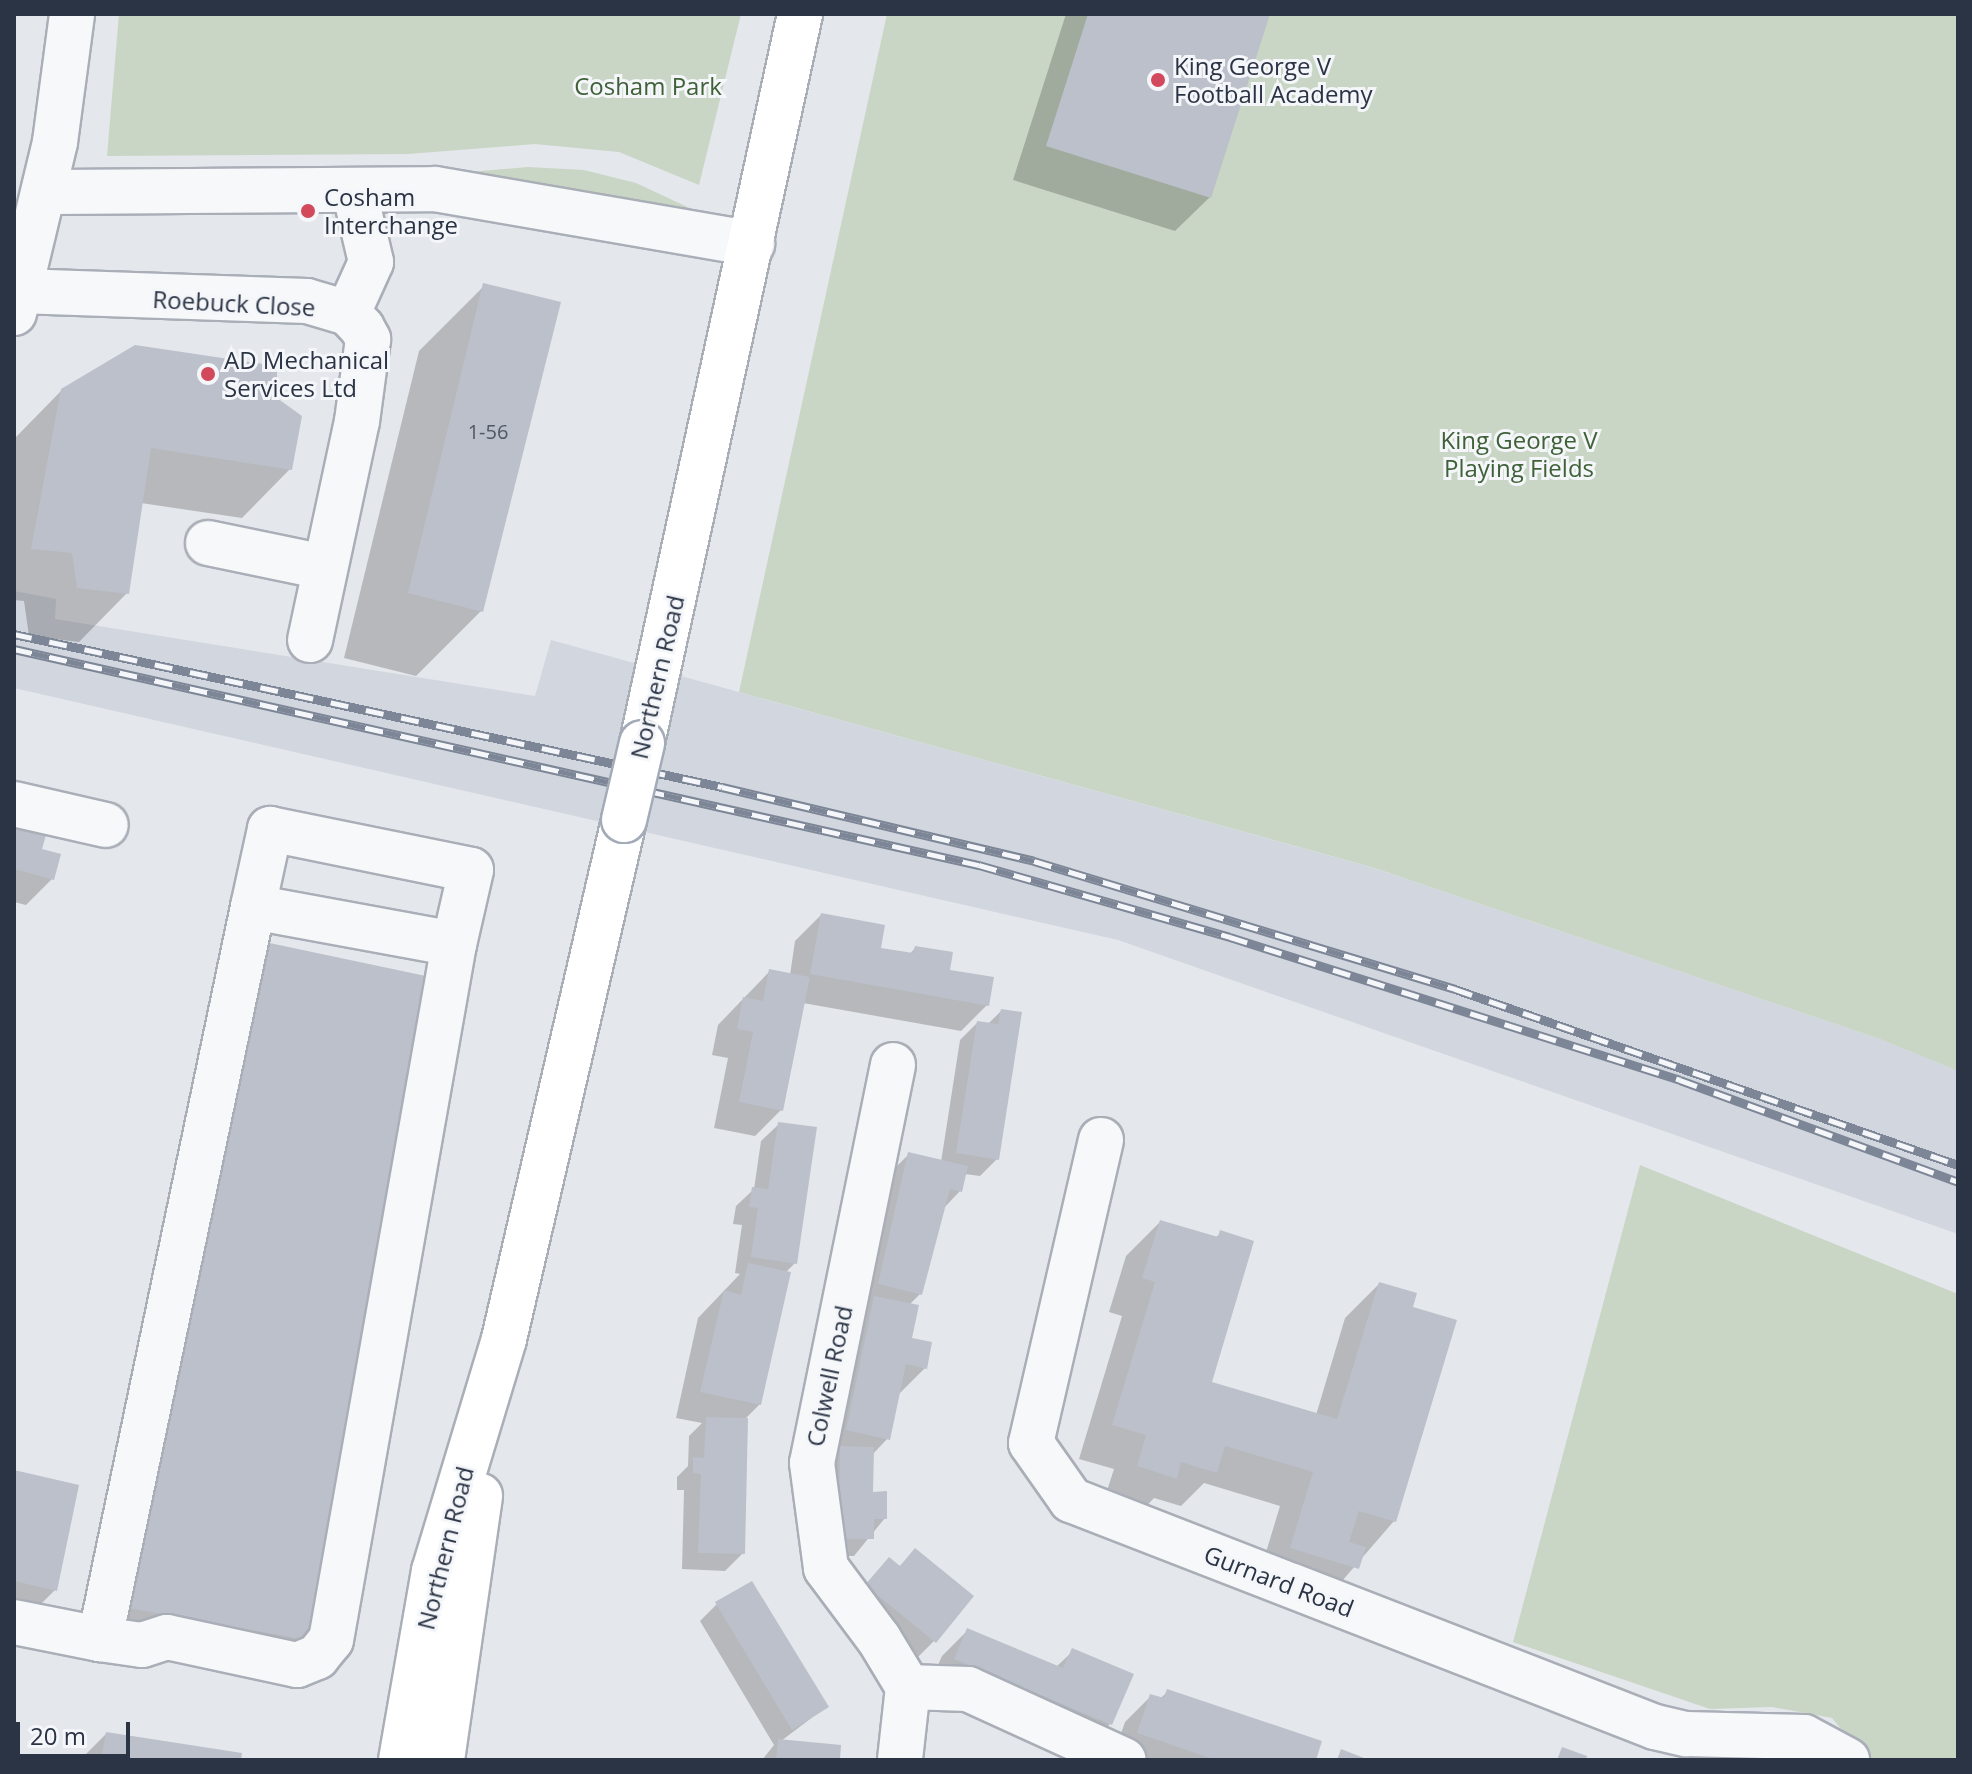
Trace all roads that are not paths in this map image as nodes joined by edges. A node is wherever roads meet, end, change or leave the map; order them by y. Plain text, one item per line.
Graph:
1 (72, 14) edge
2 (800, 14) edge
3 (44, 192) junction
4 (355, 194) junction
5 (752, 244) junction
6 (17, 302) edge
7 (348, 313) junction
8 (208, 543) dead end
9 (324, 567) junction
10 (310, 640) dead end
11 (14, 804) edge
12 (106, 825) dead end
13 (253, 907) junction
14 (454, 944) junction
15 (893, 1065) dead end
16 (1101, 1140) dead end
17 (504, 1339) junction
18 (14, 1622) edge
19 (100, 1639) junction
20 (908, 1687) junction
21 (401, 1760) edge
22 (442, 1760) edge
23 (900, 1760) edge
24 (1124, 1760) edge
25 (1847, 1760) edge

1 - 3 street
2 - 5 main road, Northern Road
3 - 4 street
3 - 6 street
4 - 5 street
4 - 7 street
5 - 17 main road, Northern Road, bridge
6 - 7 street, Roebuck Close
7 - 9 street, Roebuck Close
8 - 9 street
9 - 10 street, Roebuck Close
11 - 12 street
13 - 14 street
13 - 14 street
13 - 19 street
14 - 19 street
15 - 20 street, Colwell Road
16 - 25 street, Gurnard Road
17 - 21 main road, Northern Road
17 - 22 main road, Northern Road
18 - 19 street
20 - 23 street
20 - 24 street

